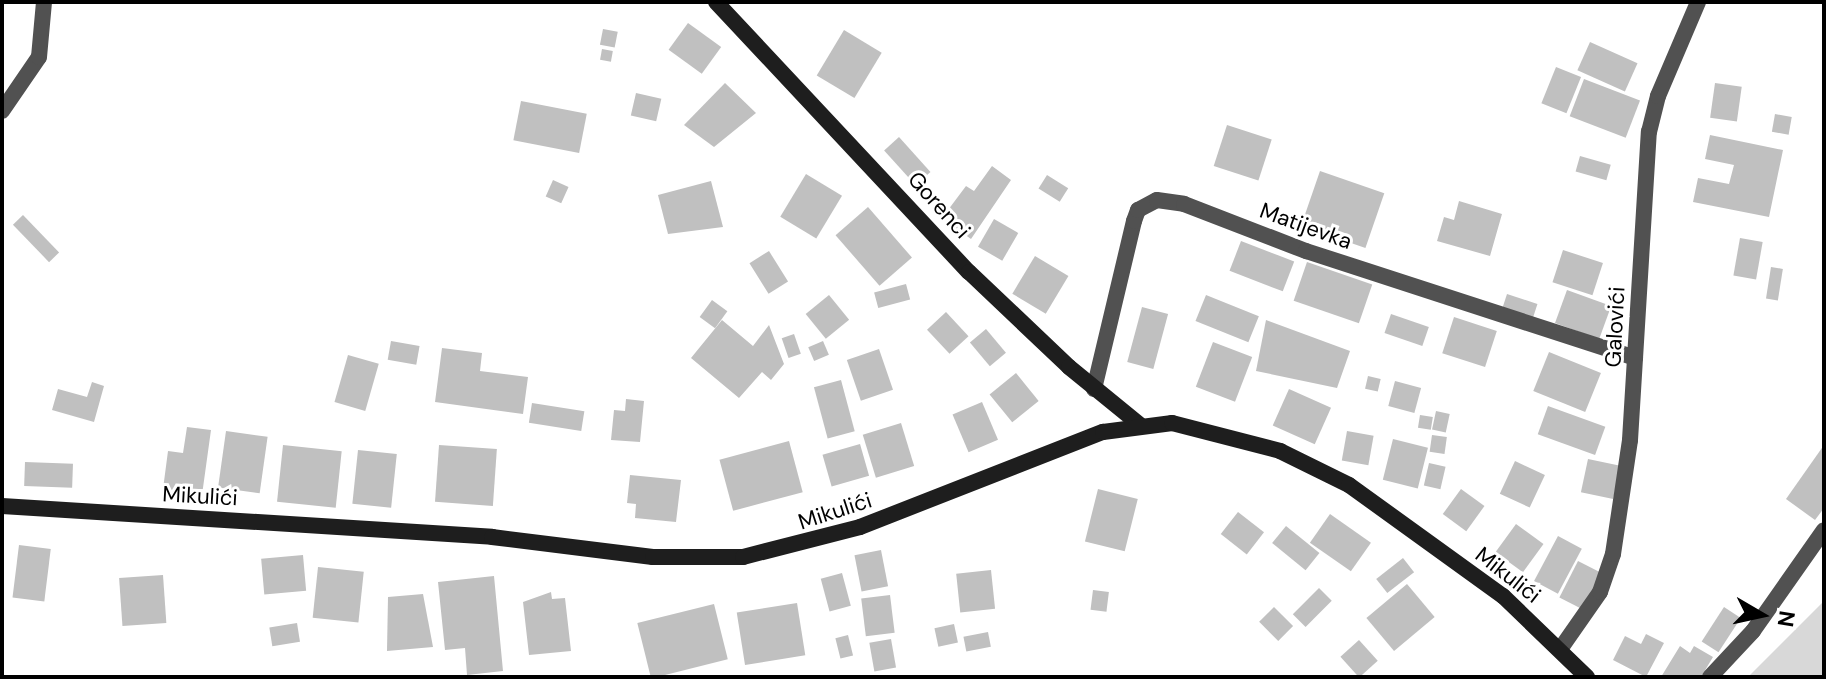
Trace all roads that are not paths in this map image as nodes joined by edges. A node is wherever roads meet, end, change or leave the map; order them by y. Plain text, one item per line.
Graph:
1 (44, 2) edge
2 (716, 2) edge
3 (1698, 2) edge
4 (2, 111) edge
5 (1635, 358) junction
6 (1094, 389) junction
7 (1140, 425) junction
8 (2, 506) edge
9 (1824, 530) edge
10 (1561, 648) junction
11 (1587, 677) edge
12 (1710, 677) edge

1 - 4 street
2 - 6 street, Gorenci
3 - 5 street, Galovići
5 - 6 street, Matijevka
5 - 10 street, Galovići
6 - 7 street, Gorenci
7 - 8 street, Mikulići
7 - 10 street, Mikulići
9 - 12 street
10 - 11 street, Mikulići

